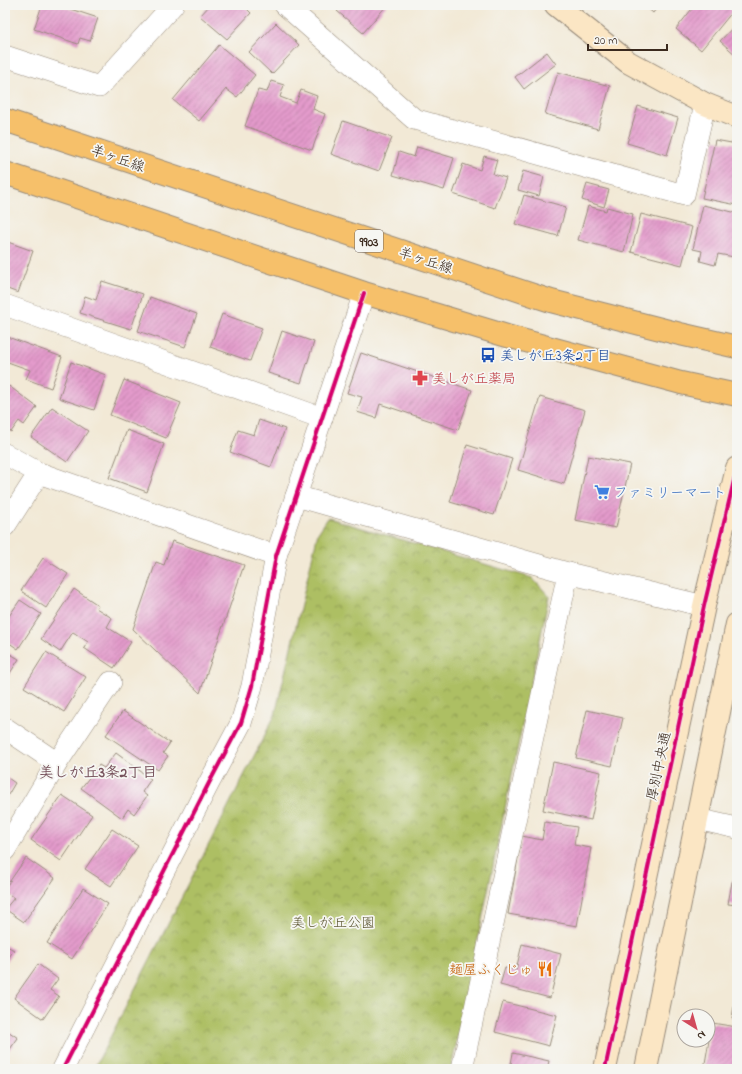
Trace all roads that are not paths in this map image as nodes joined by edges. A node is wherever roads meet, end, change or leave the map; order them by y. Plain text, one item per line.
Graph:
1 (173, 5) edge
2 (284, 5) edge
3 (556, 5) edge
4 (5, 56) edge
5 (705, 104) junction
6 (737, 117) edge
7 (5, 120) edge
8 (5, 173) edge
9 (364, 293) junction
10 (5, 305) edge
11 (737, 347) edge
12 (737, 394) edge
13 (322, 418) junction
14 (5, 454) edge
15 (737, 468) edge
16 (39, 473) junction
17 (296, 496) junction
18 (5, 526) edge
19 (276, 556) junction
20 (568, 573) junction
21 (704, 606) junction
22 (737, 624) edge
23 (111, 682) dead end
24 (5, 728) edge
25 (57, 763) junction
26 (697, 819) junction
27 (737, 828) edge
28 (5, 850) edge
29 (63, 1069) edge
30 (462, 1069) edge
31 (605, 1069) edge
32 (646, 1069) edge

1 - 4 street
2 - 5 street
3 - 5 street
5 - 6 street
7 - 11 main road, 羊ヶ丘線 / 9903
8 - 9 main road
9 - 12 main road
9 - 13 street
10 - 13 street
13 - 17 street
14 - 16 street
15 - 21 street, 厚別中央通
16 - 18 street
16 - 19 street
17 - 19 street
17 - 20 street
19 - 29 street
20 - 21 street
20 - 30 street
21 - 31 street, 厚別中央通
22 - 26 street
23 - 25 street
24 - 25 street
25 - 28 street
26 - 27 street
26 - 32 street

